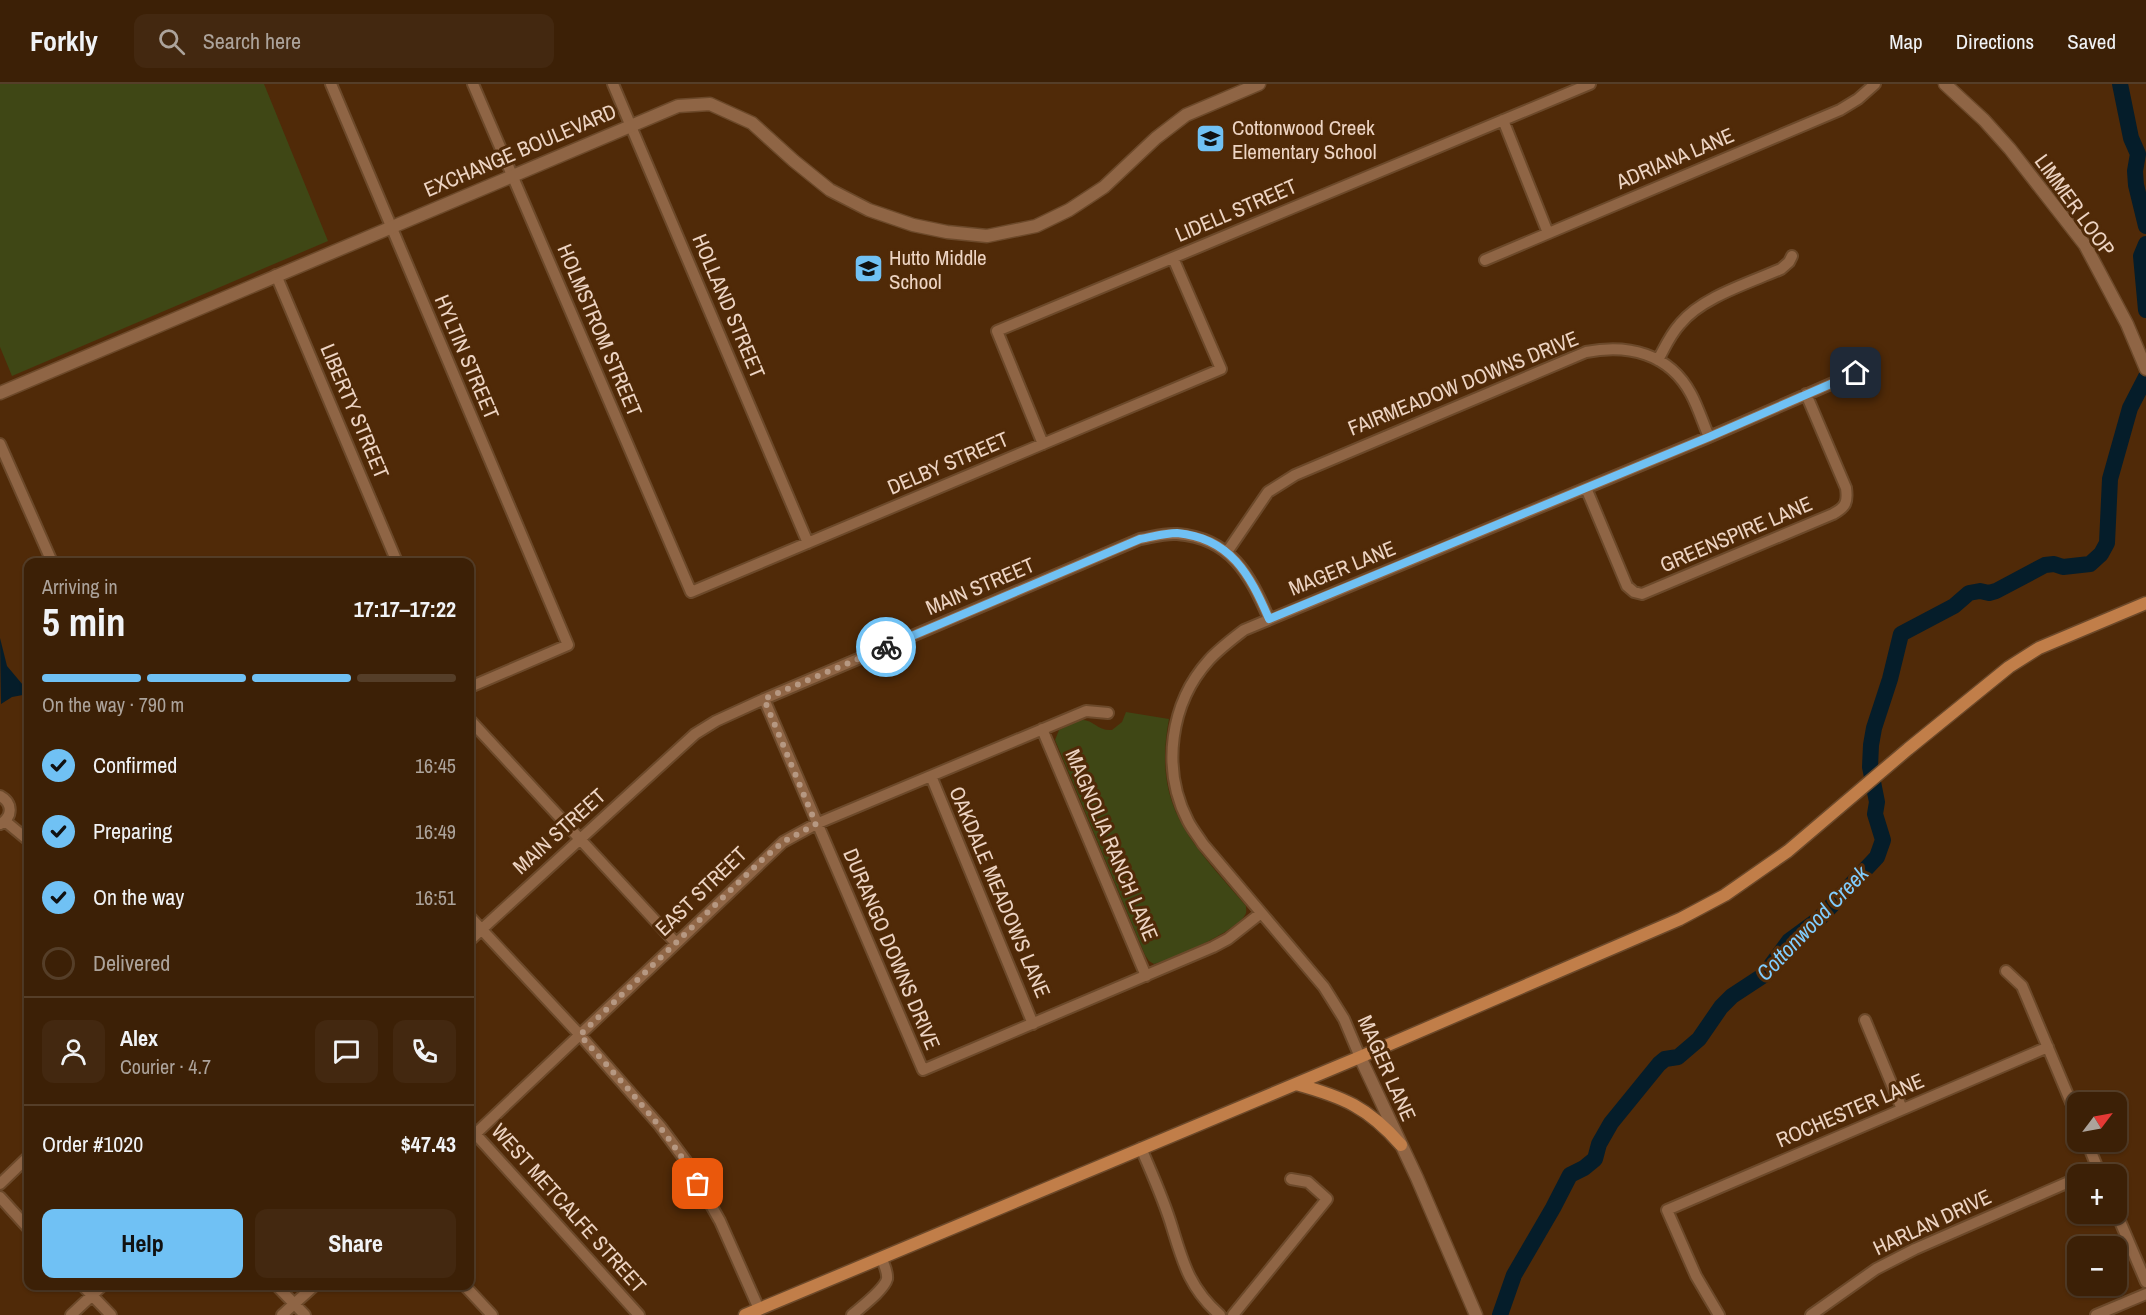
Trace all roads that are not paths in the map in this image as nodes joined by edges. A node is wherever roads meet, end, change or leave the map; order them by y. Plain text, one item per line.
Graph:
1 (331, 84) edge
2 (473, 84) edge
3 (613, 84) edge
4 (1259, 84) edge
5 (1590, 84) edge
6 (1875, 84) edge
7 (1945, 84) edge
8 (1503, 120) junction
9 (631, 125) junction
10 (512, 175) junction
11 (391, 226) junction
12 (1548, 233) junction
13 (1792, 256) dead end
14 (1173, 258) junction
15 (1485, 260) dead end
16 (276, 275) junction
17 (1658, 360) junction
18 (2146, 369) edge
19 (1856, 373) dead end
20 (0, 393) edge
21 (1806, 394) junction
22 (1709, 437) junction
23 (0, 444) edge
24 (1043, 444) junction
25 (1586, 488) junction
26 (808, 543) junction
27 (1227, 552) junction
28 (50, 558) edge
29 (395, 558) edge
30 (691, 592) joint
31 (2146, 603) edge
32 (1269, 619) junction
33 (474, 685) edge
34 (764, 699) junction
35 (1108, 713) dead end
36 (474, 724) edge
37 (1042, 729) junction
38 (931, 776) junction
39 (0, 795) edge
40 (3, 823) edge
41 (816, 824) junction
42 (24, 837) edge
43 (580, 839) junction
44 (1261, 913) junction
45 (474, 921) edge
46 (481, 929) junction
47 (474, 936) edge
48 (675, 942) junction
49 (2006, 971) dead end
50 (1146, 976) junction
51 (1865, 1020) dead end
52 (1033, 1024) junction
53 (580, 1035) junction
54 (2048, 1047) junction
55 (1360, 1057) junction
56 (1296, 1083) junction
57 (2067, 1093) edge
58 (1902, 1109) junction
59 (474, 1131) edge
60 (474, 1137) edge
61 (1401, 1145) junction
62 (1141, 1149) junction
63 (24, 1161) edge
64 (1291, 1179) dead end
65 (2067, 1183) edge
66 (0, 1184) edge
67 (0, 1197) edge
68 (24, 1224) edge
69 (2121, 1224) edge
70 (882, 1259) junction
71 (2146, 1282) edge
72 (87, 1290) edge
73 (98, 1290) edge
74 (281, 1290) edge
75 (310, 1290) edge
76 (469, 1290) edge
77 (2146, 1294) edge
78 (92, 1295) junction
79 (294, 1304) junction
80 (759, 1309) junction
81 (71, 1315) edge
82 (111, 1315) edge
83 (282, 1315) edge
84 (305, 1315) edge
85 (492, 1315) edge
86 (639, 1315) edge
87 (746, 1315) edge
88 (852, 1315) edge
89 (1220, 1315) edge
90 (1233, 1315) edge
91 (1476, 1315) edge
92 (1719, 1315) edge
93 (1810, 1315) edge
94 (2096, 1315) edge

1 - 11 street, HYLTIN STREET
2 - 10 street, HOLMSTROM STREET
3 - 9 street, HOLLAND STREET
4 - 9 street, EXCHANGE BOULEVARD
5 - 8 street, LIDELL STREET
6 - 12 street, ADRIANA LANE
7 - 18 street, LIMMER LOOP
8 - 12 street
8 - 14 street, LIDELL STREET
9 - 10 street, EXCHANGE BOULEVARD
9 - 26 street, HOLLAND STREET
10 - 11 street, EXCHANGE BOULEVARD
10 - 30 street, HOLMSTROM STREET
11 - 16 street, EXCHANGE BOULEVARD
11 - 33 street, HYLTIN STREET
12 - 15 street, ADRIANA LANE
13 - 17 street
14 - 24 street, LIDELL STREET
14 - 24 street, DELBY STREET
16 - 20 street, EXCHANGE BOULEVARD
16 - 29 street, LIBERTY STREET
17 - 22 street, FAIRMEADOW DOWNS DRIVE
17 - 27 street, FAIRMEADOW DOWNS DRIVE
19 - 21 street, MAGER LANE
21 - 22 street, MAGER LANE
21 - 25 street, GREENSPIRE LANE
22 - 25 street, MAGER LANE
23 - 28 street
24 - 26 street, DELBY STREET
25 - 32 street, MAGER LANE
26 - 30 street, DELBY STREET
27 - 32 street, MAIN STREET
27 - 34 street, MAIN STREET
31 - 55 main road
32 - 44 street, MAGER LANE
34 - 41 street, DURANGO DOWNS DRIVE
34 - 43 street, MAIN STREET
35 - 37 street, EAST STREET
36 - 43 street
37 - 38 street, EAST STREET
37 - 50 street, MAGNOLIA RANCH LANE
38 - 41 street, EAST STREET
38 - 52 street, OAKDALE MEADOWS LANE
39 - 40 street
40 - 42 street
41 - 48 street, EAST STREET
41 - 52 street, DURANGO DOWNS DRIVE
43 - 46 street, MAIN STREET
43 - 48 street
44 - 50 street, DURANGO DOWNS DRIVE
44 - 55 street, MAGER LANE
45 - 46 street
46 - 47 street, MAIN STREET
46 - 53 street
48 - 53 street, EAST STREET
49 - 54 street
50 - 52 street, DURANGO DOWNS DRIVE
51 - 58 street
53 - 59 street, EAST STREET
53 - 80 street
54 - 57 street
54 - 58 street, ROCHESTER LANE
55 - 56 main road
55 - 61 street, MAGER LANE
56 - 61 main road
56 - 62 main road
58 - 92 street, ROCHESTER LANE
60 - 86 street, WEST METCALFE STREET
61 - 91 street, MAGER LANE
62 - 70 main road
62 - 89 street
63 - 66 street
64 - 90 street
65 - 93 street, HARLAN DRIVE
67 - 68 street
69 - 71 street
70 - 80 main road
70 - 88 street
72 - 78 street
73 - 78 street
74 - 79 street
75 - 79 street
76 - 85 street
77 - 94 street
78 - 81 street
78 - 82 street
79 - 83 street
79 - 84 street
80 - 87 main road

